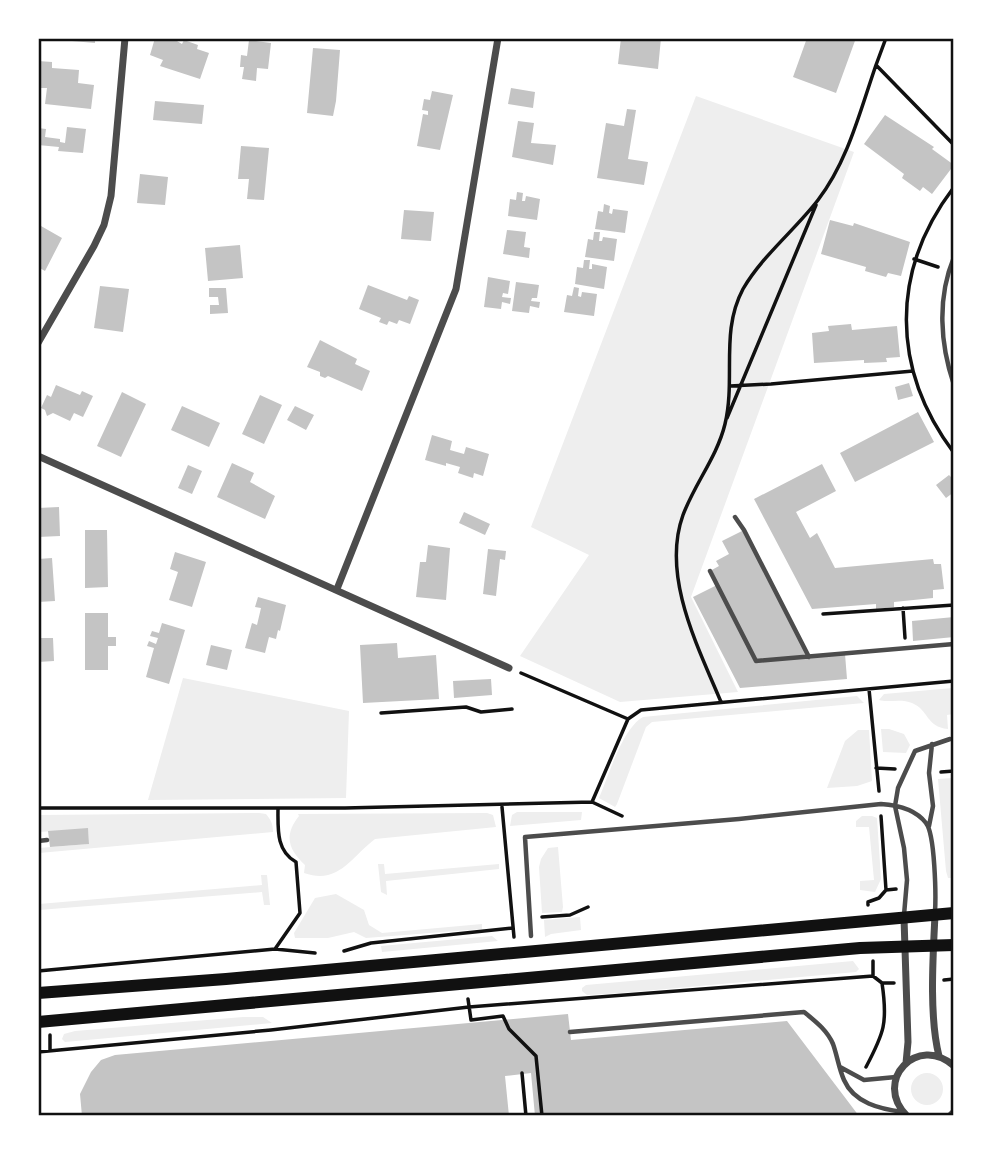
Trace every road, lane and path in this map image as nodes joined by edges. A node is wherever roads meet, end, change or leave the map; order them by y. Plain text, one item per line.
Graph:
1 (125, 38) edge
2 (498, 38) edge
3 (886, 38) edge
4 (876, 65) junction
5 (954, 145) edge
6 (954, 187) edge
7 (818, 200) junction
8 (954, 257) edge
9 (914, 259) junction
10 (948, 270) junction
11 (38, 343) edge
12 (914, 371) junction
13 (954, 385) edge
14 (730, 386) junction
15 (741, 386) junction
16 (725, 423) junction
17 (954, 453) edge
18 (38, 456) edge
19 (735, 517) dead end
20 (710, 571) dead end
21 (337, 589) junction
22 (954, 605) edge
23 (903, 608) junction
24 (823, 614) dead end
25 (954, 644) edge
26 (906, 648) junction
27 (808, 657) junction
28 (509, 668) joint
29 (954, 681) edge
30 (869, 689) junction
31 (721, 702) junction
32 (512, 709) dead end
33 (381, 713) dead end
34 (628, 719) junction
35 (950, 739) dead end
36 (932, 744) junction
37 (592, 803) junction
38 (881, 804) junction
39 (502, 806) junction
40 (895, 806) junction
41 (38, 808) edge
42 (278, 808) junction
43 (627, 818) dead end
44 (929, 826) junction
45 (47, 840) dead end
46 (38, 841) edge
47 (886, 890) dead end
48 (588, 907) dead end
49 (954, 913) edge
50 (935, 915) junction
51 (530, 918) junction
52 (904, 918) junction
53 (512, 919) junction
54 (513, 928) junction
55 (531, 936) dead end
56 (514, 937) dead end
57 (954, 945) edge
58 (933, 946) junction
59 (903, 947) junction
60 (275, 950) junction
61 (342, 951) dead end
62 (318, 953) dead end
63 (38, 971) edge
64 (954, 979) edge
65 (934, 981) junction
66 (905, 982) junction
67 (881, 983) junction
68 (38, 993) edge
69 (467, 998) dead end
70 (469, 1007) junction
71 (38, 1022) edge
72 (570, 1032) dead end
73 (38, 1052) edge
74 (939, 1056) junction
75 (906, 1063) junction
76 (839, 1066) junction
77 (954, 1066) edge
78 (522, 1073) dead end
79 (896, 1077) junction
80 (863, 1080) junction
81 (905, 1114) edge
82 (526, 1115) edge
83 (542, 1115) edge

1 - 11 street
2 - 21 street
3 - 4 path
4 - 5 path
4 - 7 path
6 - 9 path
7 - 14 path
7 - 15 path
8 - 10 lane
9 - 10 path
9 - 12 path
10 - 13 lane
12 - 15 path
12 - 17 path
14 - 15 path
14 - 16 path
15 - 16 path
16 - 31 path
18 - 21 street
19 - 27 lane
20 - 27 lane
21 - 28 street
22 - 23 path
23 - 24 path
23 - 26 path
25 - 26 lane
26 - 27 lane
28 - 34 path
29 - 30 path
30 - 31 path
30 - 38 path
31 - 34 path
32 - 33 path
34 - 37 path
35 - 36 lane
36 - 40 lane
36 - 44 lane
37 - 39 path
37 - 43 path
38 - 40 lane
38 - 47 path
38 - 51 lane
39 - 42 path
39 - 53 path
40 - 44 lane
40 - 52 lane
41 - 42 path
42 - 60 path
44 - 50 lane
45 - 46 lane
48 - 51 path
49 - 50 main road
50 - 52 main road
50 - 58 street
51 - 53 path
51 - 55 lane
52 - 59 street
52 - 68 main road
53 - 54 path
54 - 56 path
54 - 61 path
57 - 58 main road
58 - 59 main road
58 - 65 street
59 - 66 street
59 - 71 main road
60 - 62 path
60 - 63 path
64 - 65 path
65 - 74 street
66 - 67 path
66 - 75 street
67 - 70 path
67 - 80 path
69 - 70 path
70 - 73 path
70 - 83 path
72 - 76 lane
74 - 75 street
74 - 77 street
75 - 79 street
76 - 80 lane
76 - 81 lane
78 - 82 path
79 - 80 lane
79 - 81 street

